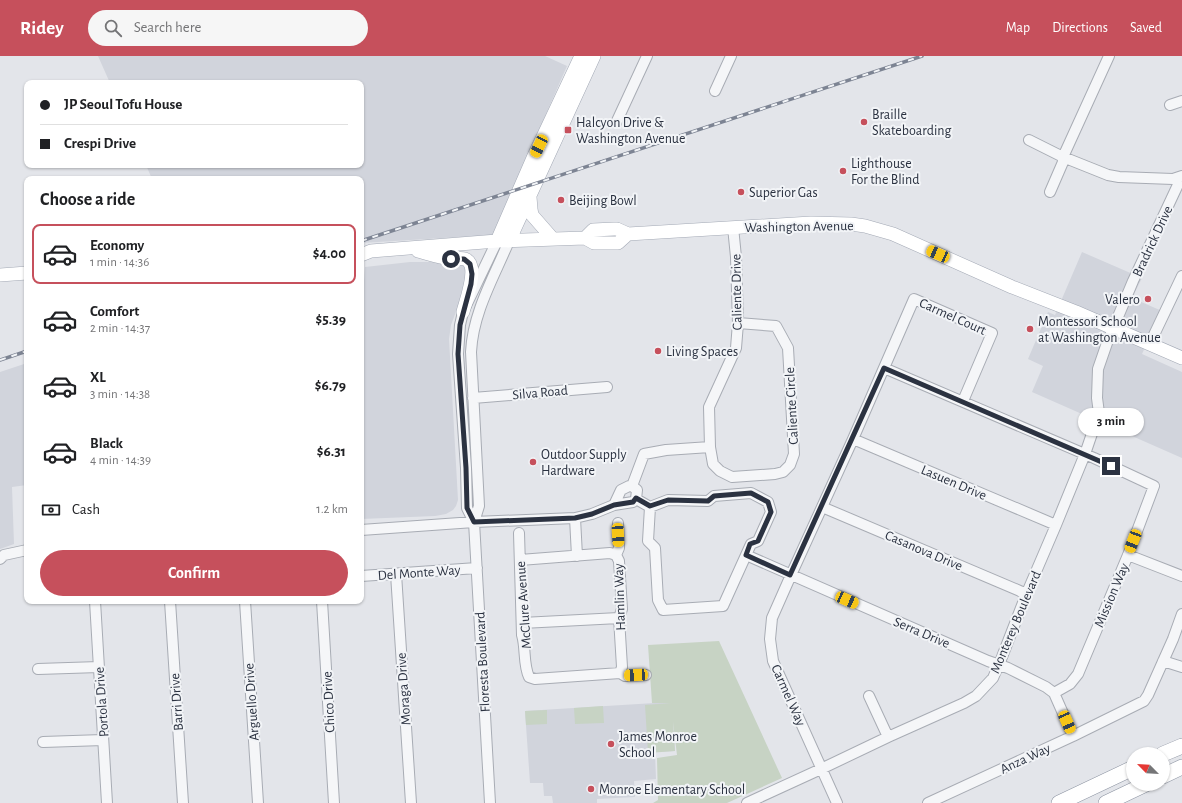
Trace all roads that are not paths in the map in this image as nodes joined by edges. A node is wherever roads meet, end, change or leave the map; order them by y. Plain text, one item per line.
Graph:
1 (581, 56) edge
2 (594, 56) edge
3 (647, 56) edge
4 (731, 56) edge
5 (1109, 56) edge
6 (715, 91) dead end
7 (1182, 101) edge
8 (1170, 105) dead end
9 (616, 123) dead end
10 (1029, 140) dead end
11 (1063, 157) junction
12 (1182, 176) edge
13 (1050, 192) dead end
14 (530, 196) junction
15 (733, 227) junction
16 (553, 239) junction
17 (503, 241) junction
18 (405, 248) junction
19 (364, 251) edge
20 (24, 273) edge
21 (0, 275) edge
22 (1182, 276) edge
23 (914, 299) joint
24 (463, 312) junction
25 (738, 323) junction
26 (1113, 327) junction
27 (1154, 346) junction
28 (1182, 358) edge
29 (884, 368) junction
30 (607, 387) dead end
31 (473, 398) junction
32 (963, 401) junction
33 (853, 439) junction
34 (710, 448) junction
35 (1085, 454) junction
36 (732, 477) joint
37 (632, 486) junction
38 (636, 498) junction
39 (614, 505) junction
40 (650, 506) junction
41 (822, 507) junction
42 (575, 518) junction
43 (474, 522) junction
44 (618, 523) dead end
45 (1056, 526) junction
46 (364, 530) edge
47 (519, 533) dead end
48 (24, 551) edge
49 (616, 555) junction
50 (746, 555) junction
51 (1128, 555) junction
52 (577, 556) junction
53 (0, 559) edge
54 (520, 560) junction
55 (476, 568) junction
56 (396, 574) junction
57 (790, 575) junction
58 (364, 576) edge
59 (1182, 576) edge
60 (1026, 595) junction
61 (95, 604) edge
62 (170, 604) edge
63 (245, 604) edge
64 (322, 604) edge
65 (1182, 614) edge
66 (619, 618) junction
67 (522, 623) junction
68 (1163, 662) junction
69 (999, 664) junction
70 (99, 667) junction
71 (1182, 667) edge
72 (38, 669) dead end
73 (620, 673) junction
74 (646, 675) dead end
75 (1054, 693) junction
76 (869, 696) dead end
77 (1073, 736) junction
78 (888, 737) junction
79 (103, 740) junction
80 (43, 742) dead end
81 (1182, 746) edge
82 (1170, 751) edge
83 (821, 769) junction
84 (1126, 771) edge
85 (1131, 791) edge
86 (107, 803) edge
87 (183, 803) edge
88 (258, 803) edge
89 (334, 803) edge
90 (411, 803) edge
91 (490, 803) edge
92 (747, 803) edge
93 (838, 803) edge
94 (928, 803) edge
95 (1059, 803) edge
96 (1106, 803) edge

1 - 17 main road
2 - 14 main road
3 - 9 street
4 - 6 street
5 - 11 street
7 - 8 street
10 - 11 street
11 - 12 street
11 - 13 street
12 - 26 street, Bradrick Drive
14 - 16 main road
14 - 17 main road
15 - 16 main road, Washington Avenue
15 - 25 street, Caliente Drive
15 - 26 main road, Washington Avenue
16 - 17 main road, Washington Avenue
17 - 18 main road, Washington Avenue
17 - 24 street, Floresta Boulevard
17 - 31 street, Floresta Boulevard
18 - 19 main road, Washington Avenue
18 - 24 main road
20 - 21 main road
22 - 27 street
23 - 29 street, Carmel Way
23 - 32 street, Carmel Court
24 - 43 street, Floresta Boulevard
25 - 34 street, Caliente Drive
25 - 36 street, Caliente Circle
26 - 27 main road, Washington Avenue
26 - 35 street, Monterey Boulevard
27 - 28 main road, Washington Avenue
29 - 32 street
29 - 33 street, Carmel Way
30 - 31 street, Silva Road
31 - 43 street, Floresta Boulevard
32 - 35 street
33 - 41 street, Carmel Way
33 - 45 street, Lasuen Drive
34 - 36 street, Caliente Drive
34 - 37 street
35 - 45 street, Monterey Boulevard
35 - 51 street, Mission Way
37 - 38 street
37 - 39 street
38 - 39 street
38 - 40 street
39 - 42 street
40 - 50 street
40 - 50 street
41 - 57 street, Carmel Way
41 - 60 street, Casanova Drive
42 - 43 street
42 - 52 street
43 - 46 street
43 - 55 street, Floresta Boulevard
44 - 49 street, Hamlin Way
45 - 60 street, Monterey Boulevard
47 - 54 street, McClure Avenue
48 - 53 street
49 - 52 street
49 - 66 street, Hamlin Way
50 - 57 street, Serra Drive
51 - 59 street
51 - 75 street, Mission Way
52 - 54 street
54 - 67 street, McClure Avenue
55 - 56 street, Del Monte Way
55 - 91 street, Floresta Boulevard
56 - 58 street, Del Monte Way
56 - 90 street, Moraga Drive
57 - 69 street, Serra Drive
57 - 83 street, Carmel Way
60 - 69 street, Monterey Boulevard
61 - 70 street, Portola Drive
62 - 87 street, Barri Drive
63 - 88 street, Arguello Drive
64 - 89 street, Chico Drive
65 - 68 street, Anza Way
66 - 67 street
66 - 73 street, Hamlin Way
67 - 73 street, McClure Avenue
68 - 71 street
68 - 77 street, Anza Way
69 - 75 street, Serra Drive
69 - 78 street, Monterey Boulevard
70 - 72 street
70 - 79 street, Portola Drive
73 - 74 street
75 - 77 street
76 - 78 street
77 - 94 street, Anza Way
78 - 83 street, Monterey Boulevard
79 - 80 street
79 - 86 street, Portola Drive
81 - 82 highway
83 - 92 street, Monterey Boulevard
83 - 93 street, Carmel Way
84 - 95 highway
85 - 96 highway

